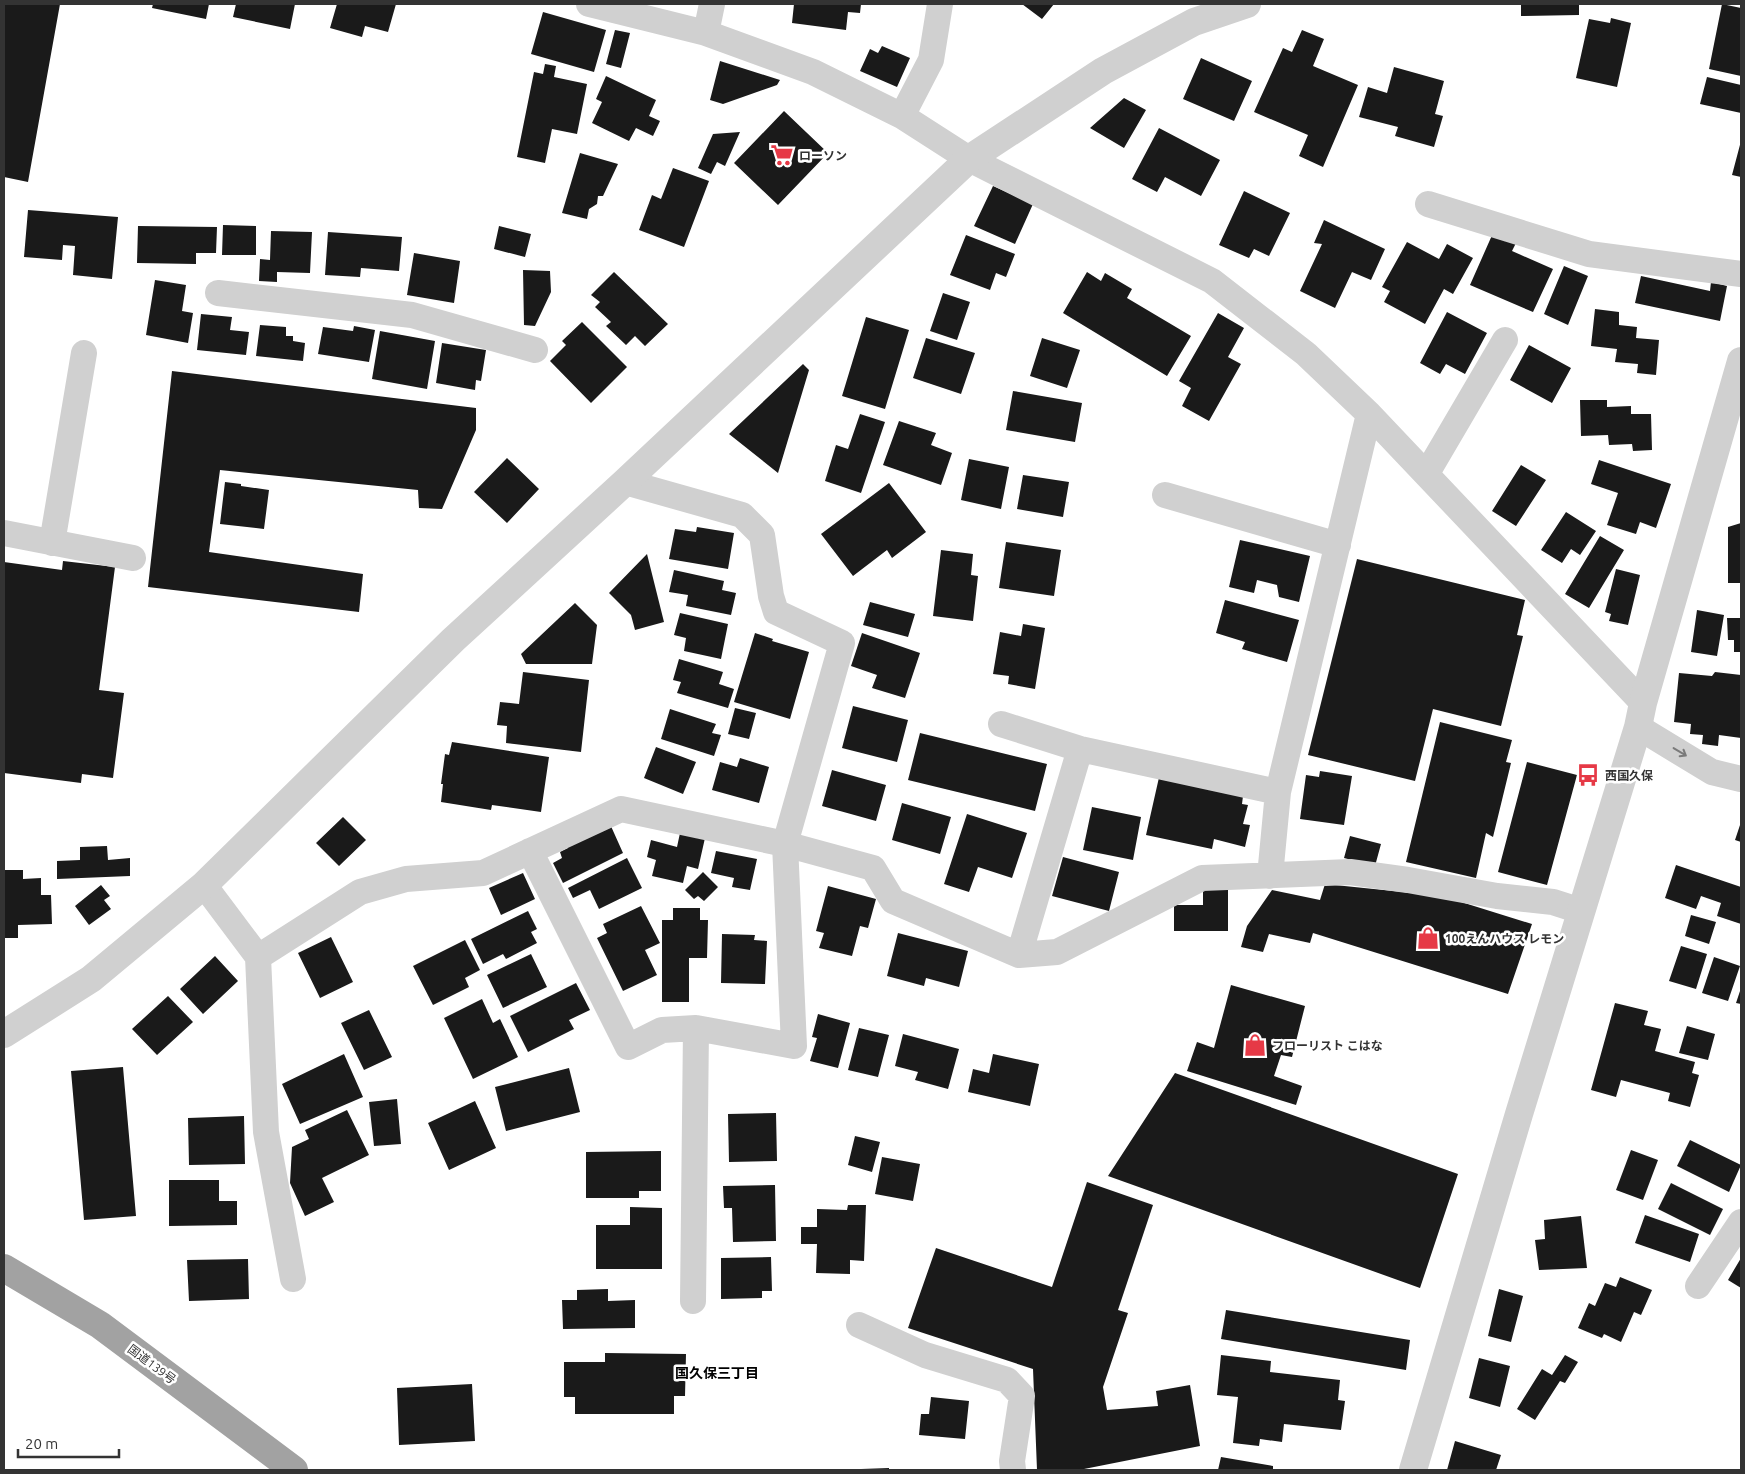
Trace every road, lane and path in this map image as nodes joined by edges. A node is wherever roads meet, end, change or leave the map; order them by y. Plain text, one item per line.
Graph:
1 (589, 4) edge
2 (712, 4) edge
3 (940, 4) edge
4 (1247, 4) edge
5 (706, 34) junction
6 (902, 116) junction
7 (969, 159) junction
8 (1428, 204) dead end
9 (1741, 274) edge
10 (218, 292) dead end
11 (1505, 340) dead end
12 (535, 350) dead end
13 (84, 353) dead end
14 (1741, 361) edge
15 (1369, 414) junction
16 (1427, 474) junction
17 (625, 482) junction
18 (1165, 495) dead end
19 (4, 533) edge
20 (52, 543) junction
21 (1338, 545) junction
22 (133, 558) dead end
23 (1641, 715) junction
24 (1001, 724) dead end
25 (1080, 749) junction
26 (1741, 779) edge
27 (1278, 792) junction
28 (785, 844) junction
29 (530, 851) junction
30 (1270, 876) junction
31 (204, 885) junction
32 (1581, 911) junction
33 (1019, 955) junction
34 (258, 957) junction
35 (696, 1028) junction
36 (4, 1034) edge
37 (1741, 1222) edge
38 (4, 1268) edge
39 (293, 1279) dead end
40 (1698, 1286) dead end
41 (693, 1301) dead end
42 (859, 1325) dead end
43 (294, 1470) edge
44 (1013, 1470) edge
45 (1414, 1470) edge

1 - 5 street
2 - 5 street
3 - 6 street
4 - 7 street
5 - 6 street
6 - 7 street
7 - 15 street
7 - 17 street
8 - 9 street
10 - 12 street
11 - 16 street
13 - 20 street
14 - 23 street
15 - 16 street
15 - 21 street
16 - 23 street
17 - 28 street
17 - 31 street
18 - 21 street
19 - 20 street
20 - 22 street
21 - 27 street
23 -> 26 street
23 - 32 street
24 - 25 street
25 - 27 street
25 - 33 street
27 - 30 street
28 - 29 street
28 - 33 street
28 - 35 street
29 - 34 street
29 - 35 street
30 - 32 street
30 - 33 street
31 - 34 street
31 - 36 street
32 - 45 street
34 - 39 street
35 - 41 street
37 - 40 street
38 - 43 highway, 国道139号
42 - 44 street

